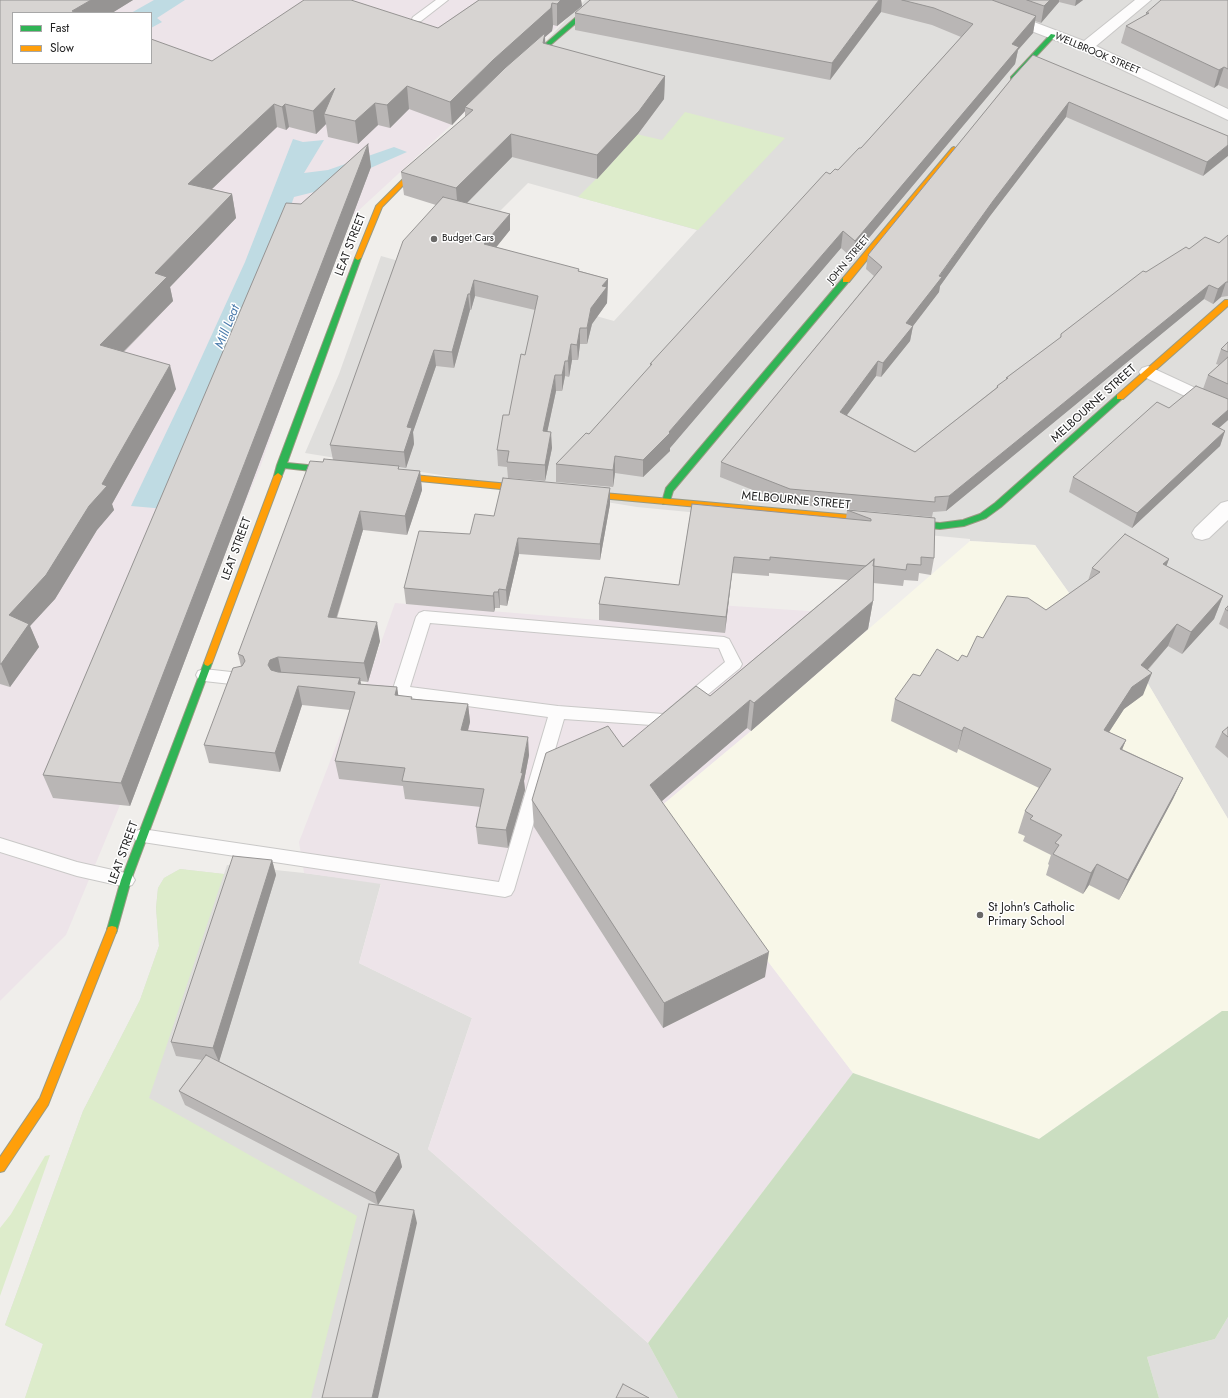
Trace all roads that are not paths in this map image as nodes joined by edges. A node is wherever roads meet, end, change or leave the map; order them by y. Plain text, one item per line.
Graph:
1 (442, 0) edge
2 (963, 0) edge
3 (1144, 0) edge
4 (596, 2) edge
5 (417, 19) dead end
6 (1054, 35) junction
7 (1086, 47) junction
8 (517, 72) edge
9 (1004, 88) edge
10 (1228, 115) edge
11 (959, 142) edge
12 (432, 153) edge
13 (1228, 302) edge
14 (1148, 372) junction
15 (1228, 410) edge
16 (281, 465) junction
17 (344, 471) edge
18 (383, 475) edge
19 (540, 490) edge
20 (572, 493) edge
21 (666, 502) junction
22 (1228, 508) edge
23 (1202, 533) dead end
24 (204, 675) junction
25 (240, 679) edge
26 (558, 712) junction
27 (142, 836) junction
28 (0, 845) edge
29 (126, 880) junction
30 (0, 1167) edge

1 - 5 lane
2 - 6 street, WELLBROOK STREET
3 - 7 street
4 - 8 street
6 - 7 street, WELLBROOK STREET
6 - 9 street
7 - 10 street, WELLBROOK STREET
11 - 21 street, JOHN STREET
12 - 16 street, LEAT STREET
13 - 14 street, MELBOURNE STREET
14 - 15 street
14 - 21 street, MELBOURNE STREET
16 - 17 street
16 - 24 street, LEAT STREET
18 - 19 street
20 - 21 street, MELBOURNE STREET
22 - 23 street
24 - 25 lane
24 - 27 street, LEAT STREET
26 - 26 lane
26 - 27 lane
27 - 29 street, LEAT STREET
28 - 29 lane
29 - 30 street, LEAT STREET

